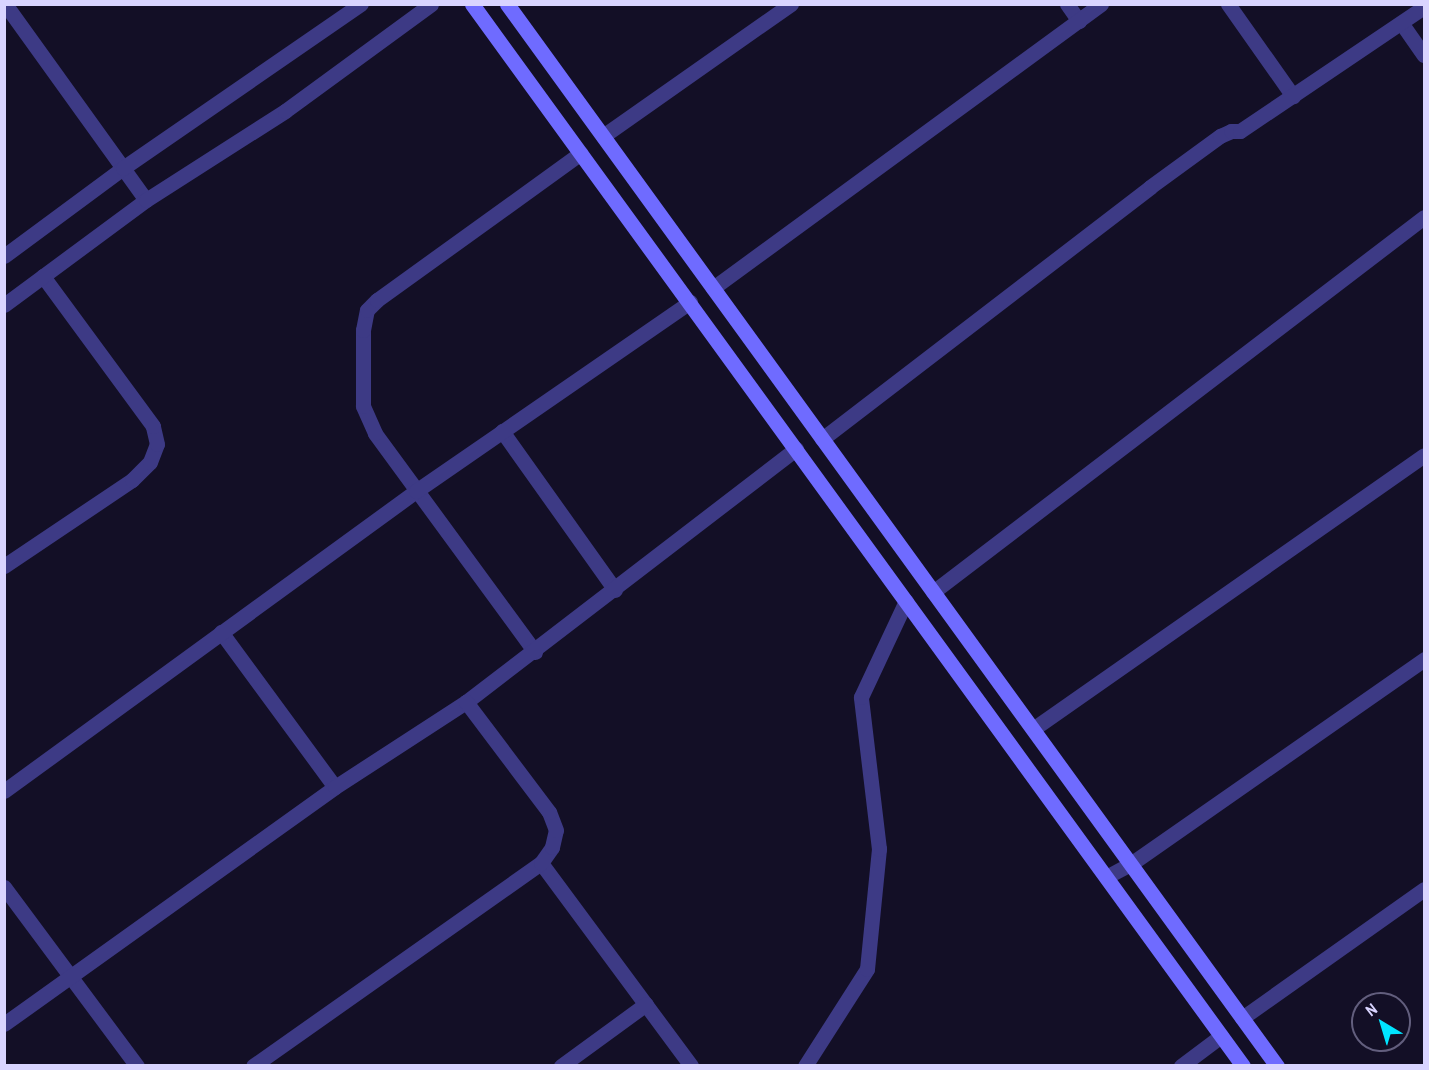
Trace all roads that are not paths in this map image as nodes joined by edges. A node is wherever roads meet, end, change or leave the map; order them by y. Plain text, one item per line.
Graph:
1 (5, 4) edge
2 (361, 4) edge
3 (431, 4) edge
4 (472, 4) edge
5 (507, 4) edge
6 (791, 4) edge
7 (1067, 4) edge
8 (1101, 4) edge
9 (1228, 4) edge
10 (1425, 7) edge
11 (1079, 21) junction
12 (1402, 24) junction
13 (1425, 55) edge
14 (1293, 96) junction
15 (603, 136) junction
16 (581, 153) junction
17 (123, 168) junction
18 (146, 200) junction
19 (1425, 217) edge
20 (4, 256) edge
21 (43, 276) junction
22 (713, 288) junction
23 (690, 302) junction
24 (4, 305) edge
25 (502, 431) junction
26 (822, 439) junction
27 (796, 449) junction
28 (1425, 455) edge
29 (416, 491) junction
30 (4, 566) edge
31 (615, 590) junction
32 (933, 592) junction
33 (906, 601) junction
34 (221, 632) junction
35 (535, 652) junction
36 (1425, 659) edge
37 (466, 702) junction
38 (1033, 729) junction
39 (335, 787) junction
40 (4, 791) edge
41 (541, 863) junction
42 (1132, 863) junction
43 (1106, 877) junction
44 (4, 887) edge
45 (1425, 889) edge
46 (71, 974) junction
47 (646, 1004) junction
48 (1242, 1018) junction
49 (4, 1024) edge
50 (1221, 1036) junction
51 (137, 1065) edge
52 (253, 1065) edge
53 (561, 1065) edge
54 (691, 1065) edge
55 (804, 1065) edge
56 (1181, 1065) edge
57 (1243, 1065) edge
58 (1277, 1065) edge

1 - 17 street
2 - 17 street
3 - 18 street
4 - 16 main road
5 - 15 main road
6 - 15 street
7 - 11 street
8 - 11 street
9 - 14 street
10 - 12 street
11 - 22 street
12 - 13 street
12 - 14 street
14 - 26 street
15 - 22 main road
16 - 23 main road
16 - 29 street
17 - 18 street
17 - 20 street
18 - 21 street
19 - 32 street
21 - 24 street
21 - 30 street
22 - 26 main road
23 - 25 street
23 - 27 main road
25 - 29 street
25 - 31 street
26 - 32 main road
27 - 31 street
27 - 33 main road
28 - 38 street
29 - 34 street
29 - 35 street
31 - 35 street
32 - 38 main road
33 - 43 main road
33 - 55 street
34 - 39 street
34 - 40 street
35 - 37 street
36 - 42 street
37 - 39 street
37 - 41 street
38 - 42 main road
39 - 46 street
41 - 47 street
41 - 52 street
42 - 43 street
42 - 48 main road
43 - 50 main road
44 - 46 street
45 - 48 street
46 - 49 street
46 - 51 street
47 - 53 street
47 - 54 street
48 - 58 main road
50 - 56 street
50 - 57 main road

